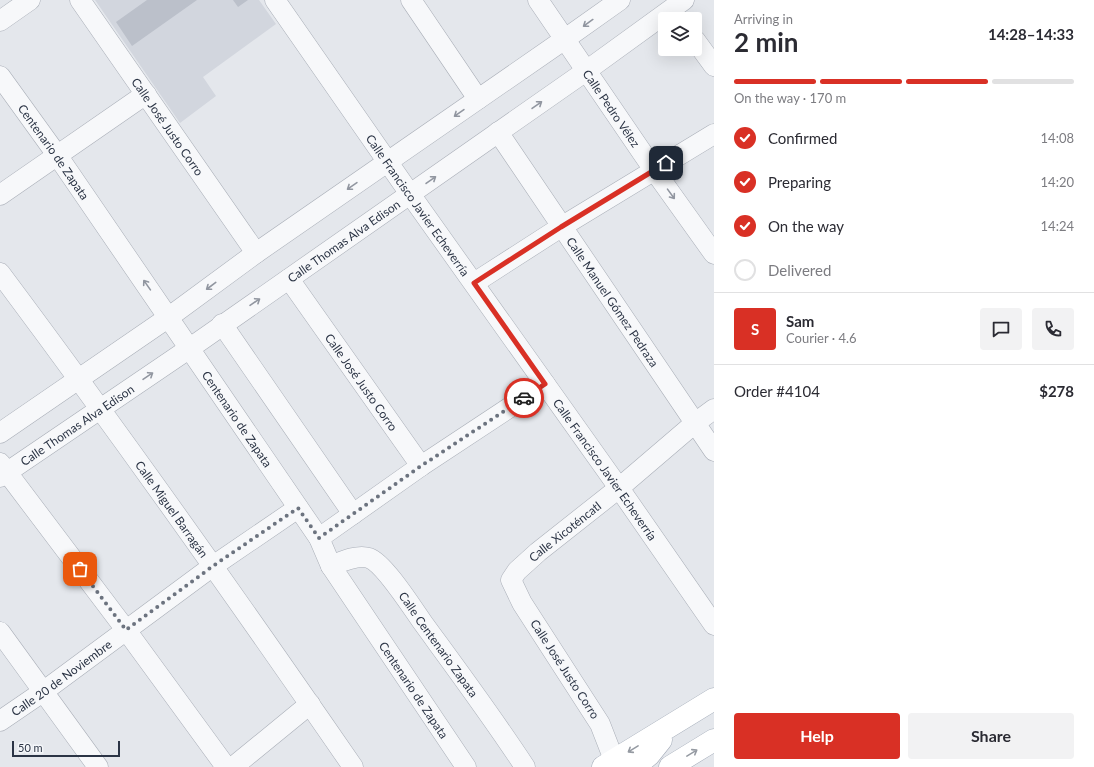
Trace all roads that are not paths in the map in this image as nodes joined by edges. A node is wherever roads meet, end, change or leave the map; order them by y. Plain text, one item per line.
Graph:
1 (30, 0) edge
2 (80, 0) edge
3 (411, 0) edge
4 (538, 0) edge
5 (620, 0) edge
6 (279, 2) edge
7 (676, 7) edge
8 (0, 21) edge
9 (565, 39) junction
10 (702, 50) edge
11 (714, 66) edge
12 (586, 71) junction
13 (0, 76) edge
14 (146, 94) junction
15 (478, 99) junction
16 (498, 132) junction
17 (714, 134) edge
18 (57, 155) junction
19 (388, 161) junction
20 (654, 170) junction
21 (410, 194) junction
22 (0, 195) edge
23 (561, 227) junction
24 (256, 253) junction
25 (714, 254) edge
26 (0, 273) edge
27 (289, 278) junction
28 (474, 283) junction
29 (169, 318) junction
30 (222, 324) junction
31 (190, 348) junction
32 (79, 379) junction
33 (545, 384) junction
34 (100, 408) junction
35 (714, 409) edge
36 (695, 422) junction
37 (0, 433) edge
38 (714, 451) edge
39 (421, 466) junction
40 (2, 471) edge
41 (619, 488) junction
42 (298, 508) junction
43 (353, 514) junction
44 (319, 538) junction
45 (213, 566) junction
46 (331, 566) junction
47 (511, 580) joint
48 (714, 625) edge
49 (126, 630) junction
50 (0, 632) edge
51 (44, 691) junction
52 (714, 699) edge
53 (310, 704) junction
54 (0, 721) edge
55 (714, 740) edge
56 (617, 765) edge
57 (98, 767) edge
58 (226, 767) edge
59 (233, 767) edge
60 (353, 767) edge
61 (466, 767) edge
62 (525, 767) edge
63 (670, 767) edge

1 - 8 street
2 - 14 street, Calle José Justo Corro
3 - 15 street
4 - 9 street, Calle Pedro Vélez
5 -> 9 street
6 - 19 street, Calle Francisco Javier Echeverría
7 - 12 street, Calle Thomas Alva Edison
9 - 12 street, Calle Pedro Vélez
9 - 15 street
10 - 11 street
16 -> 12 street, Calle Thomas Alva Edison
12 - 20 street, Calle Pedro Vélez
13 - 18 street, Centenario de Zapata
14 - 18 street
14 - 24 street, Calle José Justo Corro
15 -> 19 street
21 -> 16 street, Calle Thomas Alva Edison
16 - 23 street, Calle Manuel Gómez Pedraza
17 - 20 street
18 - 22 street
29 -> 18 street, Centenario de Zapata
19 - 21 street, Calle Francisco Javier Echeverría
19 -> 24 street
20 - 23 street
20 -> 25 street, Calle Pedro Vélez
21 - 27 street, Calle Thomas Alva Edison
21 - 28 street, Calle Francisco Javier Echeverría
23 - 28 street
23 - 36 street, Calle Manuel Gómez Pedraza
24 -> 29 street
26 - 32 street, Calle Miguel Barragán
30 -> 27 street, Calle Thomas Alva Edison
27 - 39 street, Calle José Justo Corro
28 - 33 street, Calle Francisco Javier Echeverría
29 - 31 street, Centenario de Zapata
29 - 32 street
30 - 31 street, Calle Thomas Alva Edison
30 - 43 street
34 -> 31 street, Calle Thomas Alva Edison
31 - 42 street, Centenario de Zapata
32 - 34 street, Calle Miguel Barragán
32 - 37 street
33 - 39 street
33 - 41 street, Calle Francisco Javier Echeverría
34 - 40 street, Calle Thomas Alva Edison
34 - 45 street, Calle Miguel Barragán
35 - 36 street, Calle Xicoténcatl
36 - 38 street, Calle Manuel Gómez Pedraza
36 - 41 street, Calle Xicoténcatl
39 - 43 street
40 - 49 street
41 - 47 street, Calle Xicoténcatl
41 - 48 street, Calle Francisco Javier Echeverría
42 - 44 street, Centenario de Zapata
42 - 45 street, Calle 20 de Noviembre
43 - 44 street
44 - 46 street, Centenario de Zapata
45 - 49 street, Calle 20 de Noviembre
45 - 53 street, Calle Miguel Barragán
46 - 61 street, Centenario de Zapata
46 - 62 street, Calle Centenario Zapata
47 - 56 street, Calle José Justo Corro
49 - 51 street, Calle 20 de Noviembre
49 - 58 street
50 - 51 street
51 - 54 street, Calle 20 de Noviembre
51 - 57 street
52 -> 56 main road
53 - 59 street
53 - 60 street, Calle Miguel Barragán
63 -> 55 main road

